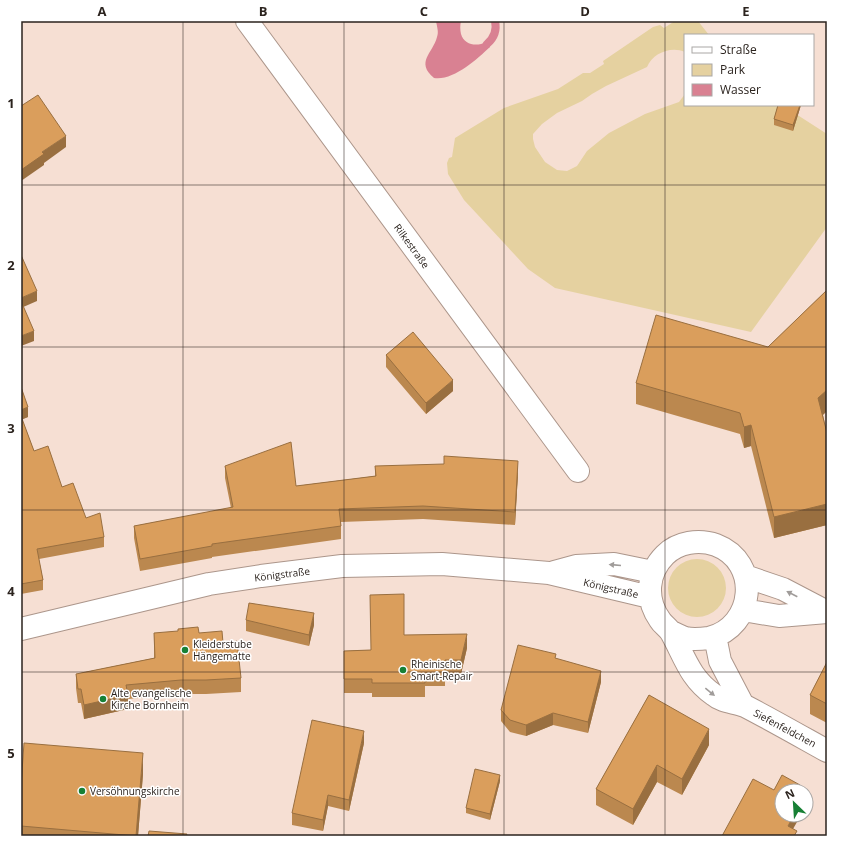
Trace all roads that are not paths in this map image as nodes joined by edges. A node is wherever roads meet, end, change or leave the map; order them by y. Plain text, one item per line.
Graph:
1 (247, 21) edge
2 (578, 471) dead end
3 (653, 572) junction
4 (549, 573) junction
5 (745, 576) junction
6 (650, 597) junction
7 (743, 610) junction
8 (827, 612) edge
9 (21, 629) edge
10 (671, 632) junction
11 (715, 636) junction
12 (743, 705) junction
13 (827, 751) edge

1 - 2 street, Rilkestraße
3 -> 4 street, Königstraße
3 - 5 street, Königstraße
3 - 6 street, Königstraße
4 - 6 street, Königstraße
4 - 9 street, Königstraße
5 - 7 street, Königstraße
8 -> 5 street
6 - 10 street, Königstraße
7 - 8 street
7 - 11 street, Königstraße
10 - 11 street, Königstraße
10 -> 12 street, Siefenfeldchen
11 - 12 street, Siefenfeldchen
12 - 13 street, Siefenfeldchen

